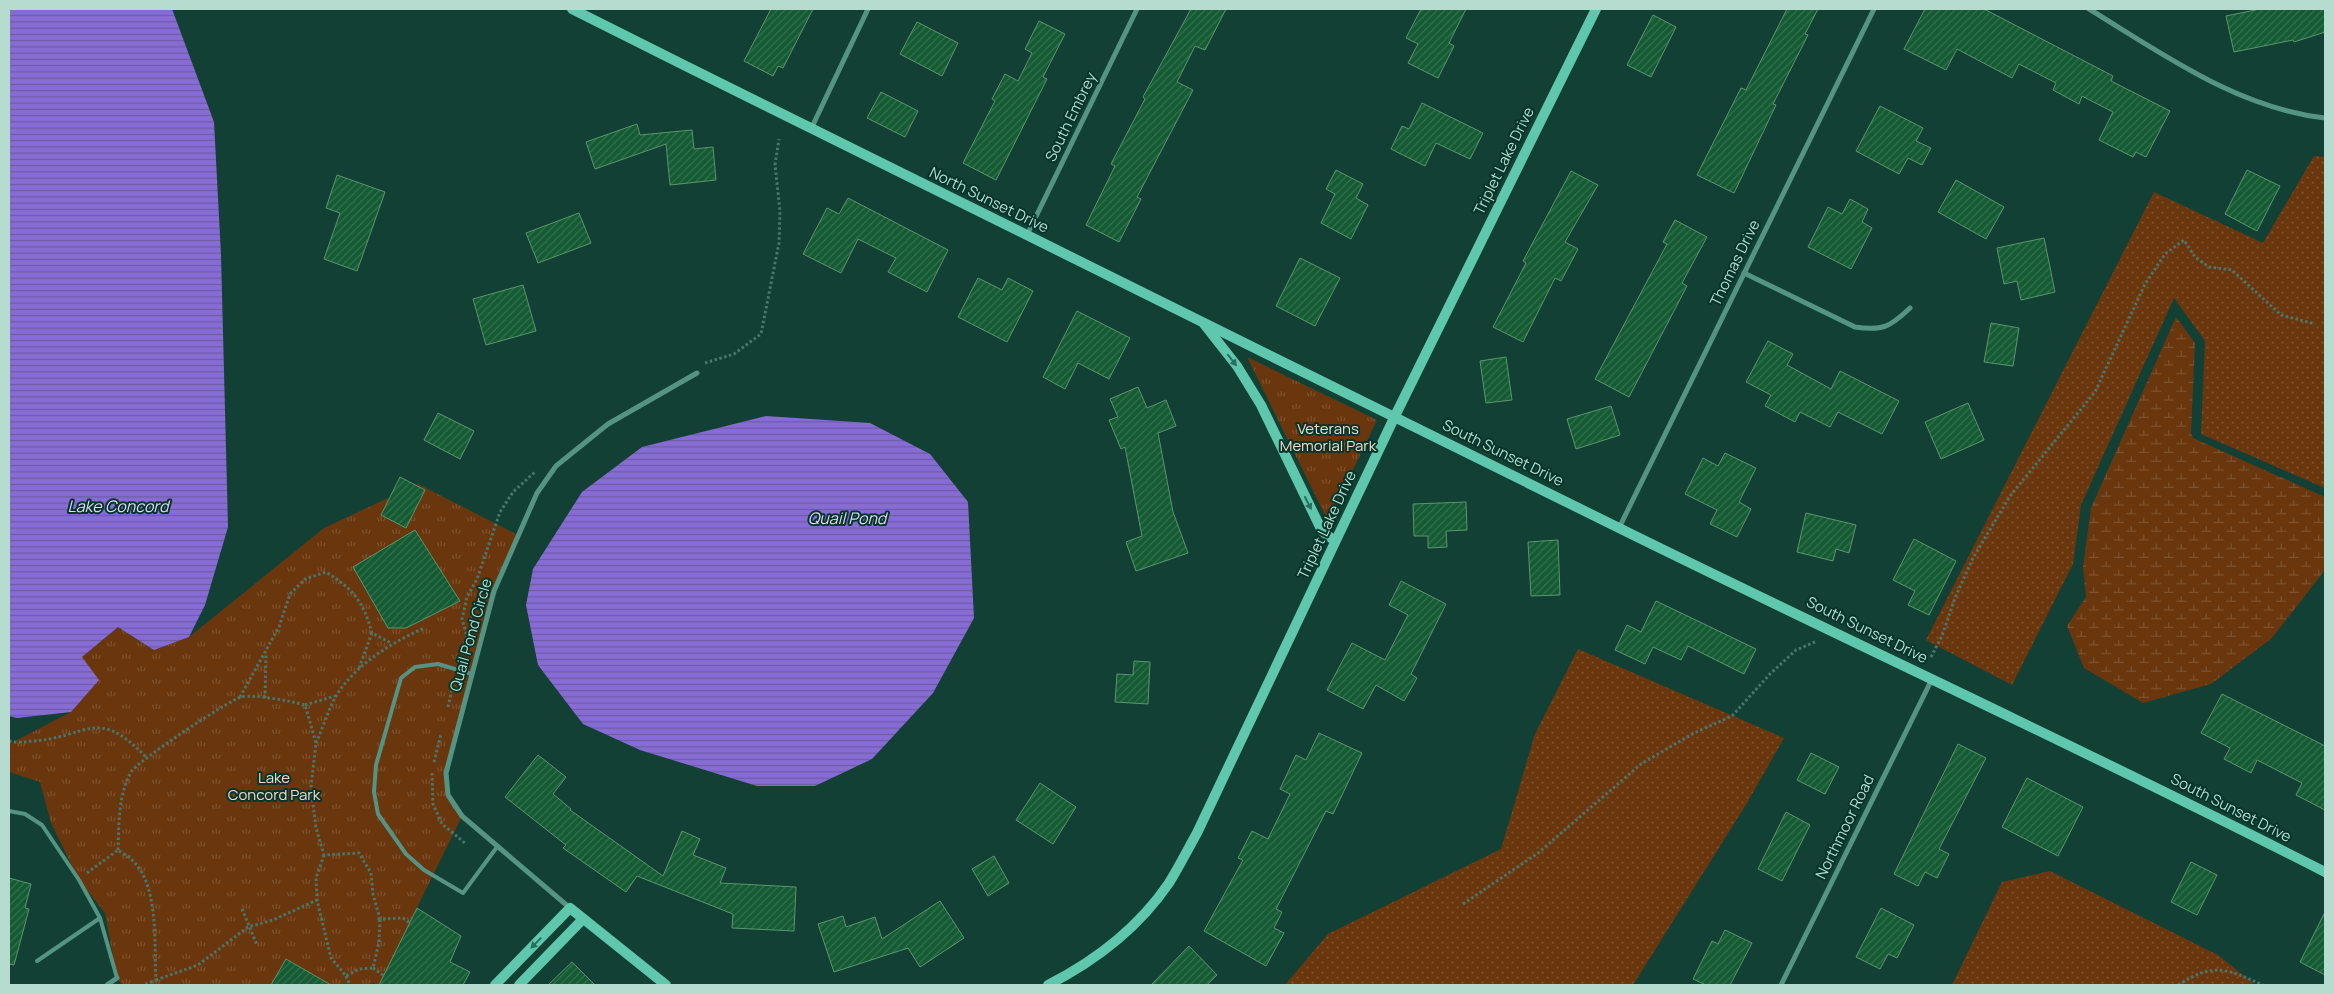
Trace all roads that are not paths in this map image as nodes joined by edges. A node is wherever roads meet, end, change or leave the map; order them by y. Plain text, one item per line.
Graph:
1 (572, 9) edge
2 (868, 9) edge
3 (1137, 9) edge
4 (1596, 9) edge
5 (1874, 9) edge
6 (2089, 9) edge
7 (2325, 118) edge
8 (810, 129) junction
9 (1027, 236) junction
10 (1744, 273) junction
11 (1910, 308) dead end
12 (1202, 322) junction
13 (697, 373) dead end
14 (1395, 416) junction
15 (1619, 528) junction
16 (1336, 541) junction
17 (472, 674) junction
18 (1932, 679) junction
19 (9, 810) edge
20 (497, 847) junction
21 (2325, 872) edge
22 (570, 908) junction
23 (100, 918) junction
24 (584, 919) junction
25 (38, 961) dead end
26 (118, 978) joint
27 (107, 985) edge
28 (495, 985) edge
29 (519, 985) edge
30 (666, 985) edge
31 (1048, 985) edge
32 (1781, 985) edge

1 - 8 street, North Sunset Drive
2 - 8 street
3 - 9 street, South Embrey
4 - 14 street, Triplet Lake Drive
5 - 10 street, Thomas Drive
6 - 7 street
8 - 9 street, North Sunset Drive
9 - 12 street, North Sunset Drive
10 - 11 street
10 - 15 street, Thomas Drive
12 - 14 street, North Sunset Drive
12 -> 16 street
13 - 17 street, Quail Pond Circle
14 - 15 street, South Sunset Drive
14 - 16 street, Triplet Lake Drive
15 - 18 street, South Sunset Drive
16 - 31 street, Triplet Lake Drive
17 - 20 street, Quail Pond Circle
17 - 20 lane
18 - 21 street, South Sunset Drive
18 - 32 street, Northmoor Road
19 - 23 lane
20 - 22 street, Quail Pond Circle
22 - 24 street
22 -> 28 street
23 - 25 lane
23 - 26 lane
24 - 29 street
24 - 30 street
26 - 27 street

